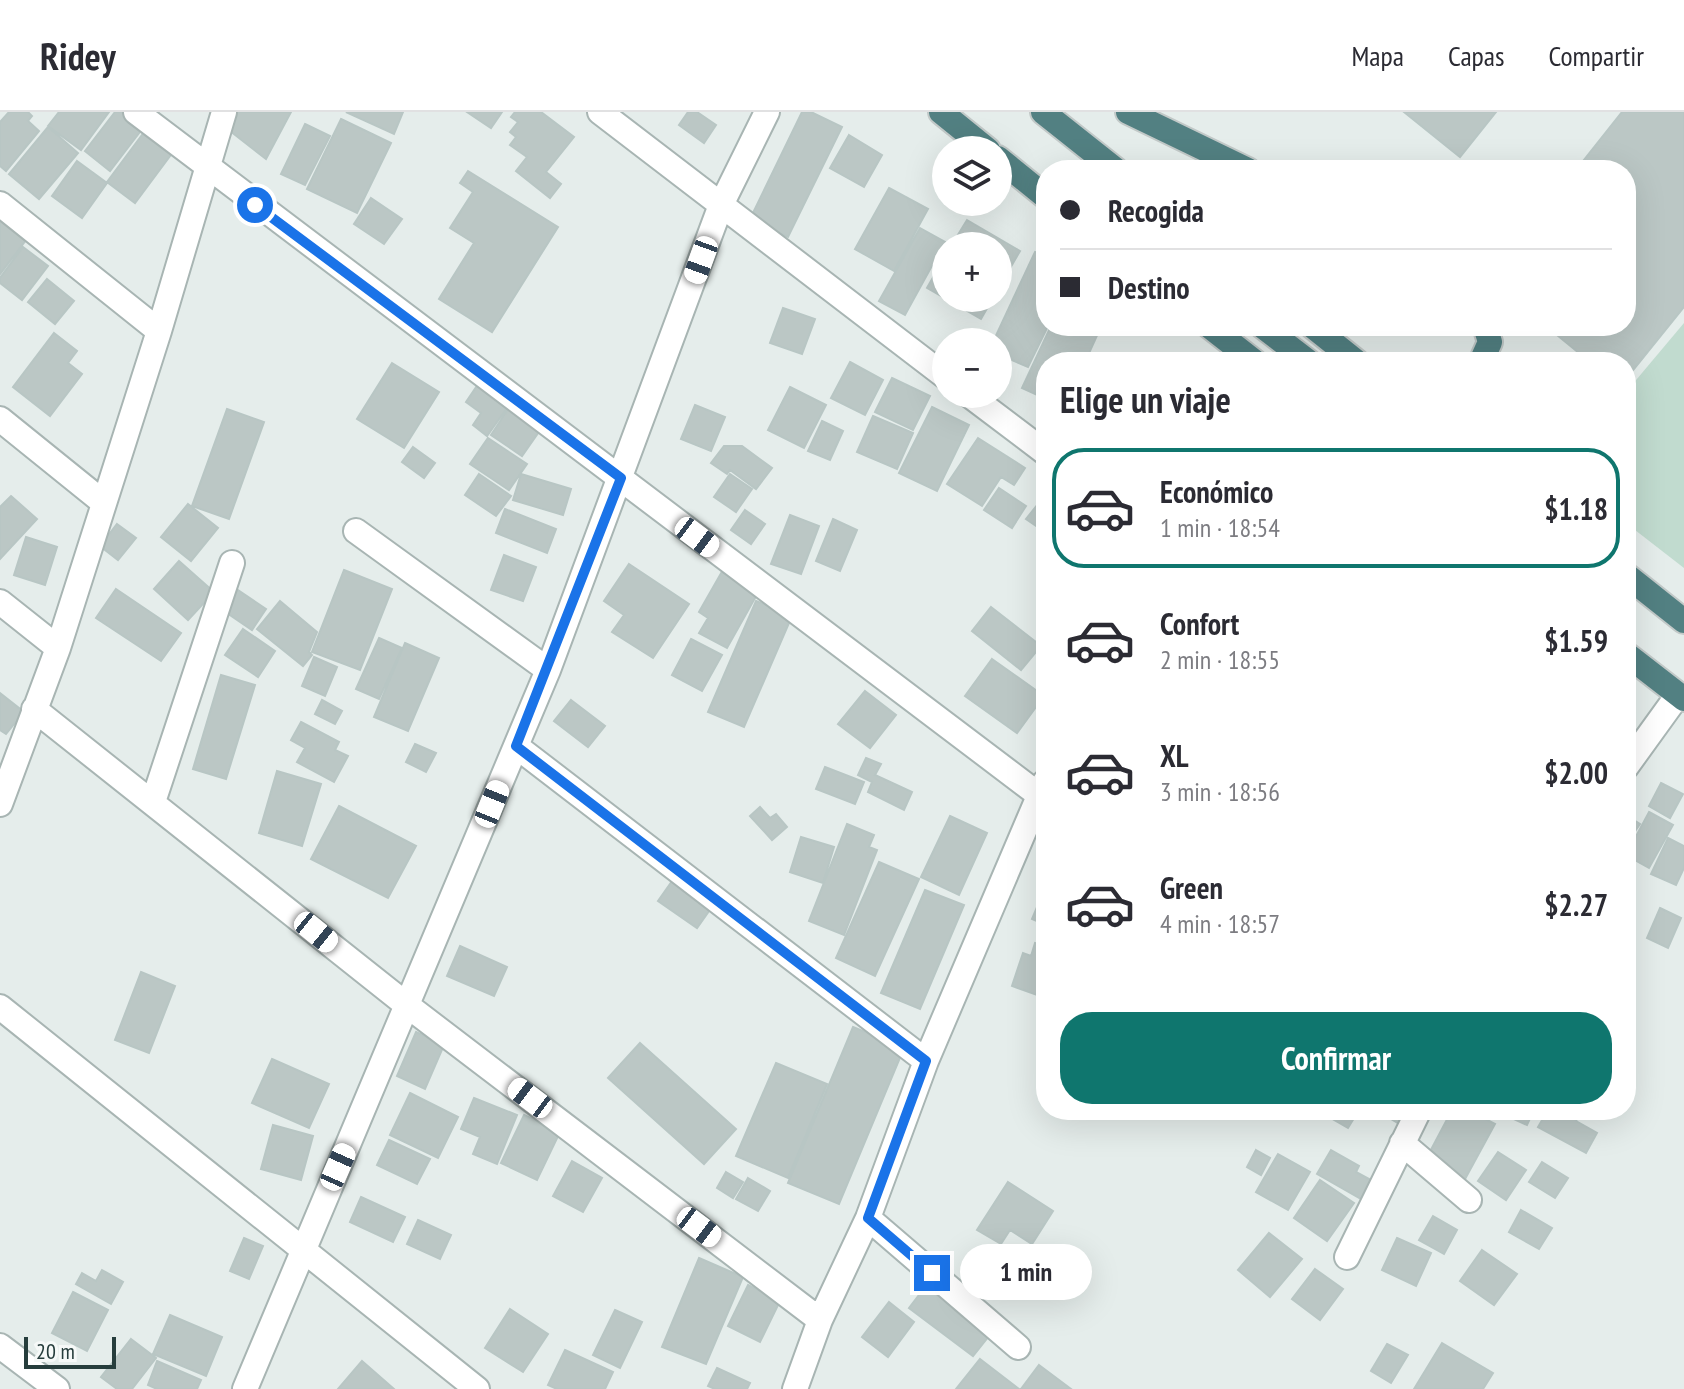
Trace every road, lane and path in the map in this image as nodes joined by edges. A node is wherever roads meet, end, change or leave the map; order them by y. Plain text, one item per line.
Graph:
1 (136, 112) edge
2 (224, 112) edge
3 (600, 112) edge
4 (767, 112) edge
5 (941, 112) edge
6 (1043, 112) edge
7 (1128, 112) edge
8 (971, 136) edge
9 (1103, 160) edge
10 (1227, 160) edge
11 (206, 168) junction
12 (1012, 169) edge
13 (1036, 189) edge
14 (0, 204) edge
15 (721, 205) junction
16 (159, 331) junction
17 (1220, 336) edge
18 (1275, 336) edge
19 (1324, 336) edge
20 (1237, 352) edge
21 (1296, 352) edge
22 (1344, 352) edge
23 (932, 366) edge
24 (987, 408) edge
25 (0, 419) edge
26 (1036, 445) edge
27 (621, 478) junction
28 (104, 503) junction
29 (356, 531) dead end
30 (232, 563) dead end
31 (1636, 583) edge
32 (0, 602) edge
33 (1684, 621) edge
34 (58, 648) junction
35 (1636, 662) edge
36 (548, 670) junction
37 (1681, 697) edge
38 (34, 709) junction
39 (516, 746) junction
40 (1636, 754) edge
41 (1036, 783) edge
42 (153, 802) junction
43 (0, 804) edge
44 (1036, 804) edge
45 (408, 1006) junction
46 (0, 1007) edge
47 (926, 1061) junction
48 (1414, 1120) edge
49 (1402, 1143) junction
50 (1469, 1200) dead end
51 (868, 1218) junction
52 (302, 1247) junction
53 (1347, 1257) dead end
54 (820, 1320) junction
55 (0, 1346) edge
56 (1018, 1347) dead end
57 (57, 1389) edge
58 (245, 1389) edge
59 (477, 1389) edge
60 (795, 1389) edge

1 - 11 street
2 - 11 street
3 - 15 street
4 - 15 street
5 - 8 highway
6 - 9 highway
7 - 10 highway
11 - 16 street
11 - 27 street
12 - 13 highway
14 - 16 street
15 - 23 street
15 - 27 street
16 - 28 street
17 - 20 highway
18 - 21 highway
19 - 22 highway
24 - 26 street
25 - 28 street
27 - 36 street
27 - 41 street
28 - 34 street
29 - 36 street
30 - 42 street
31 - 33 highway
32 - 34 street
34 - 38 street
35 - 37 highway
36 - 39 street
37 - 40 street
38 - 42 street
38 - 43 street
39 - 45 street
39 - 47 street
42 - 45 street
44 - 47 street
45 - 52 street
45 - 54 street
46 - 52 street
47 - 51 street
48 - 49 street
49 - 50 street
49 - 53 street
51 - 54 street
51 - 56 street
52 - 58 street
52 - 59 street
54 - 60 street
55 - 57 street

